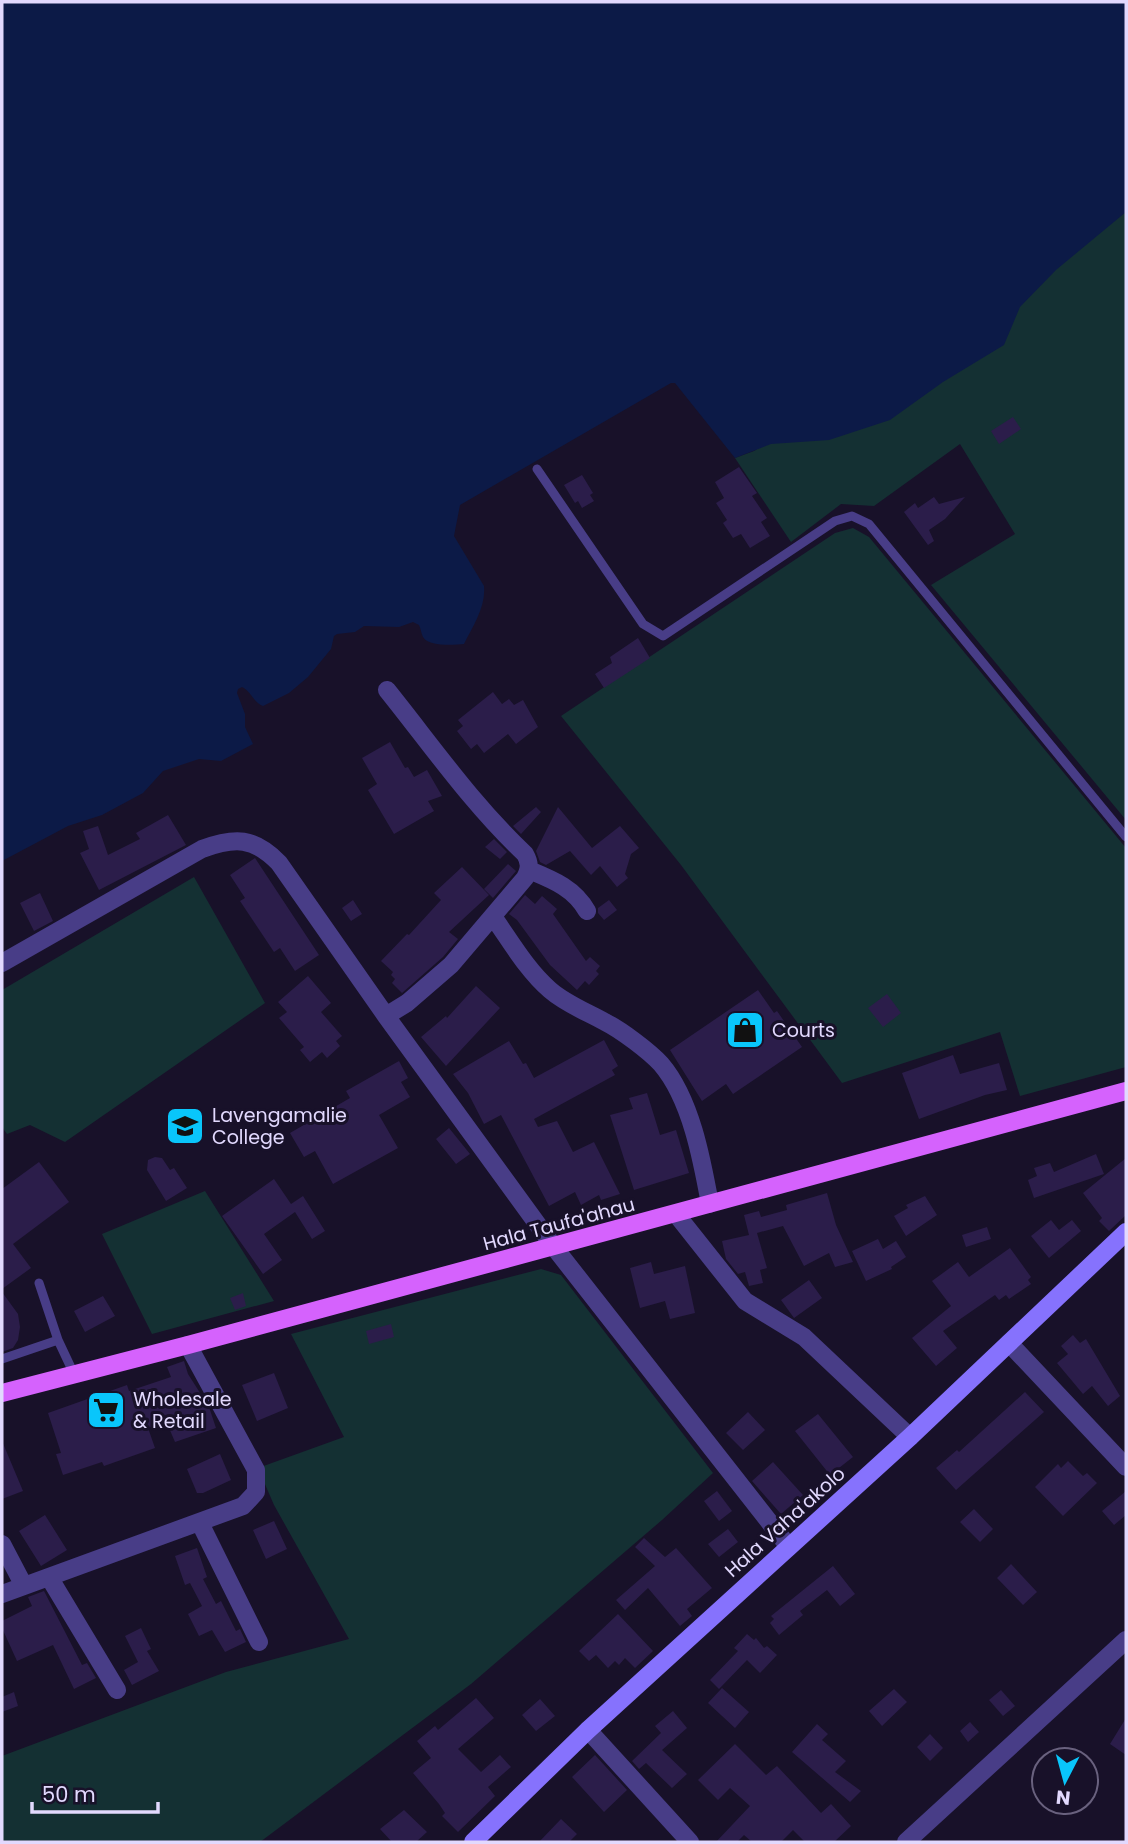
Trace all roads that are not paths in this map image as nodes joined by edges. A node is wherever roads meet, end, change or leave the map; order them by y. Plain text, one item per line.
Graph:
1 (537, 469) dead end
2 (387, 690) dead end
3 (1126, 837) edge
4 (529, 870) junction
5 (587, 911) dead end
6 (494, 918) junction
7 (2, 962) edge
8 (386, 1016) junction
9 (1126, 1091) edge
10 (709, 1205) junction
11 (676, 1214) junction
12 (1126, 1233) edge
13 (554, 1247) junction
14 (40, 1283) dead end
15 (58, 1340) junction
16 (1009, 1343) junction
17 (188, 1345) junction
18 (2, 1359) edge
19 (74, 1374) junction
20 (2, 1393) edge
21 (910, 1437) junction
22 (1126, 1467) edge
23 (200, 1523) junction
24 (2, 1544) edge
25 (789, 1547) junction
26 (49, 1577) junction
27 (24, 1586) junction
28 (2, 1594) edge
29 (1126, 1640) edge
30 (259, 1642) dead end
31 (117, 1690) dead end
32 (588, 1730) junction
33 (473, 1842) edge
34 (690, 1842) edge
35 (906, 1842) edge

1 - 3 lane
2 - 4 street
4 - 5 street
4 - 6 street
6 - 8 street
6 - 10 street
7 - 8 street
8 - 13 street
9 - 10 main road, Hala Taufa'ahau
10 - 11 main road, Hala Taufa'ahau
11 - 13 main road, Hala Taufa'ahau
11 - 21 street
12 - 16 main road, Hala Vaha'akolo
13 - 17 main road, Hala Taufa'ahau
13 - 25 street
14 - 15 lane
15 - 18 lane
15 - 19 lane
16 - 21 main road, Hala Vaha'akolo
16 - 22 street
17 - 19 main road, Hala Taufa'ahau
17 - 23 street
19 - 20 main road, Hala Taufa'ahau
21 - 25 main road, Hala Vaha'akolo
23 - 26 street
23 - 30 street
24 - 27 street
25 - 32 main road, Hala Vaha'akolo
26 - 27 street
26 - 31 street
27 - 28 street
29 - 35 street
32 - 33 main road, Hala Vaha'akolo
32 - 34 street

